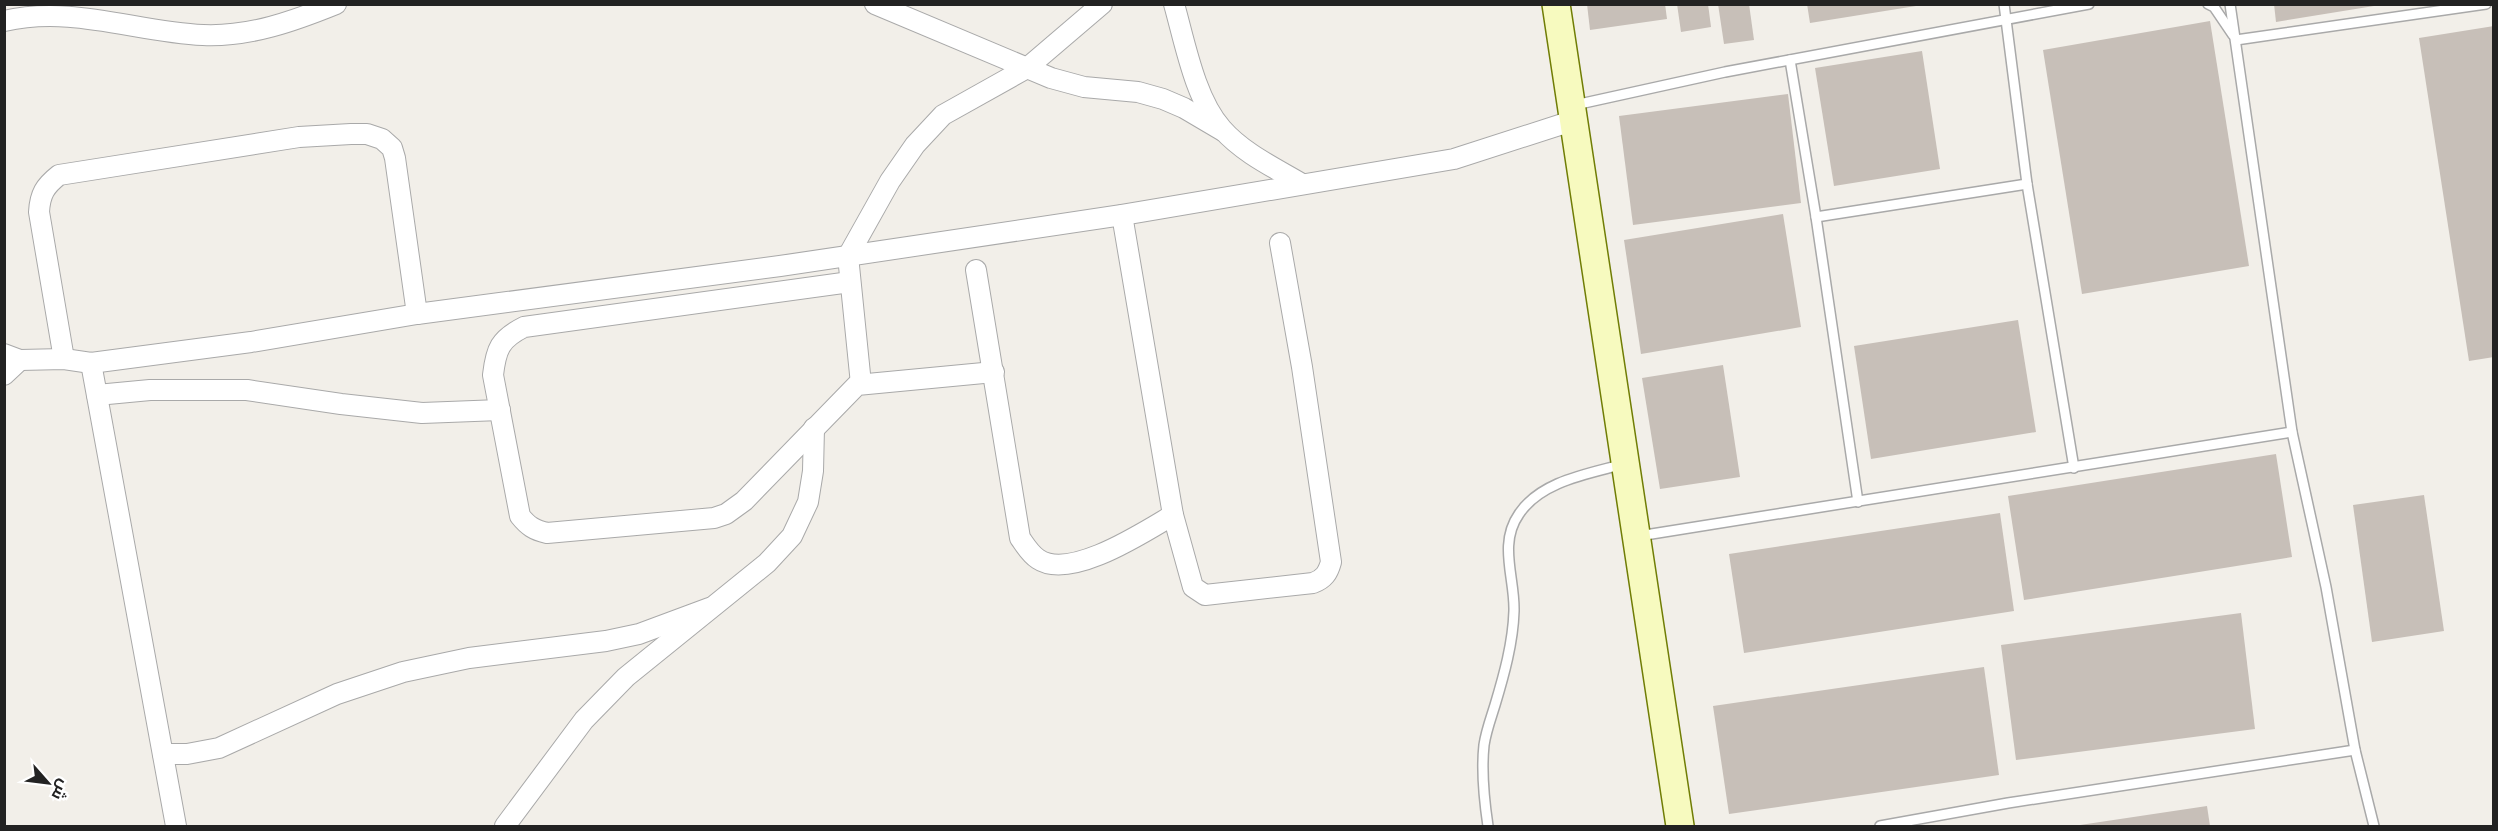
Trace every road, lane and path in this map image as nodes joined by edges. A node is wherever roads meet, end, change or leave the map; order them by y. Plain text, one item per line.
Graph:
1 (336, 4) edge
2 (875, 4) edge
3 (1102, 4) edge
4 (1174, 4) edge
5 (1556, 4) edge
6 (2004, 4) edge
7 (2089, 4) edge
8 (2208, 4) edge
9 (2230, 4) edge
10 (2486, 4) edge
11 (2006, 20) junction
12 (4, 21) edge
13 (2236, 40) junction
14 (1790, 60) junction
15 (1027, 68) junction
16 (1574, 112) junction
17 (1223, 131) junction
18 (1302, 184) junction
19 (2027, 184) junction
20 (1122, 215) junction
21 (1816, 217) junction
22 (1280, 243) dead end
23 (848, 256) junction
24 (976, 270) dead end
25 (850, 282) junction
26 (417, 314) junction
27 (12, 357) edge
28 (64, 359) junction
29 (91, 363) junction
30 (994, 372) junction
31 (4, 375) edge
32 (861, 384) junction
33 (98, 395) junction
34 (500, 410) junction
35 (814, 428) junction
36 (2292, 432) junction
37 (1625, 463) junction
38 (2074, 468) junction
39 (1858, 502) junction
40 (1173, 515) junction
41 (1636, 537) junction
42 (709, 608) junction
43 (2355, 750) junction
44 (163, 754) junction
45 (176, 826) edge
46 (506, 826) edge
47 (1488, 826) edge
48 (1680, 826) edge
49 (1880, 826) edge
50 (2374, 826) edge

1 - 12 street
2 - 15 street
3 - 15 street
4 - 17 street
5 - 16 main road
6 - 11 lane
7 - 11 lane
8 - 13 lane
9 - 13 lane
10 - 13 lane
11 - 14 lane
11 - 19 lane
13 - 36 lane
14 - 16 lane
14 - 21 lane
15 - 17 street
15 - 23 street
16 - 18 street
16 - 37 main road
17 - 18 street
18 - 20 street
19 - 21 lane
19 - 38 lane
20 - 23 street
20 - 40 street
21 - 39 lane
22 - 40 street
23 - 25 street
23 - 26 street
24 - 30 street
25 - 32 street
25 - 34 street
26 - 28 street
26 - 29 street
27 - 28 street
27 - 31 street
28 - 29 street
29 - 33 street
30 - 32 street
30 - 40 street
32 - 35 street
33 - 34 street
33 - 44 street
34 - 35 street
35 - 42 street
36 - 38 lane
36 - 43 lane
37 - 41 main road
37 - 47 lane
38 - 39 lane
39 - 41 lane
41 - 48 main road
42 - 44 street
42 - 46 street
43 - 49 lane
43 - 50 lane
44 - 45 street

